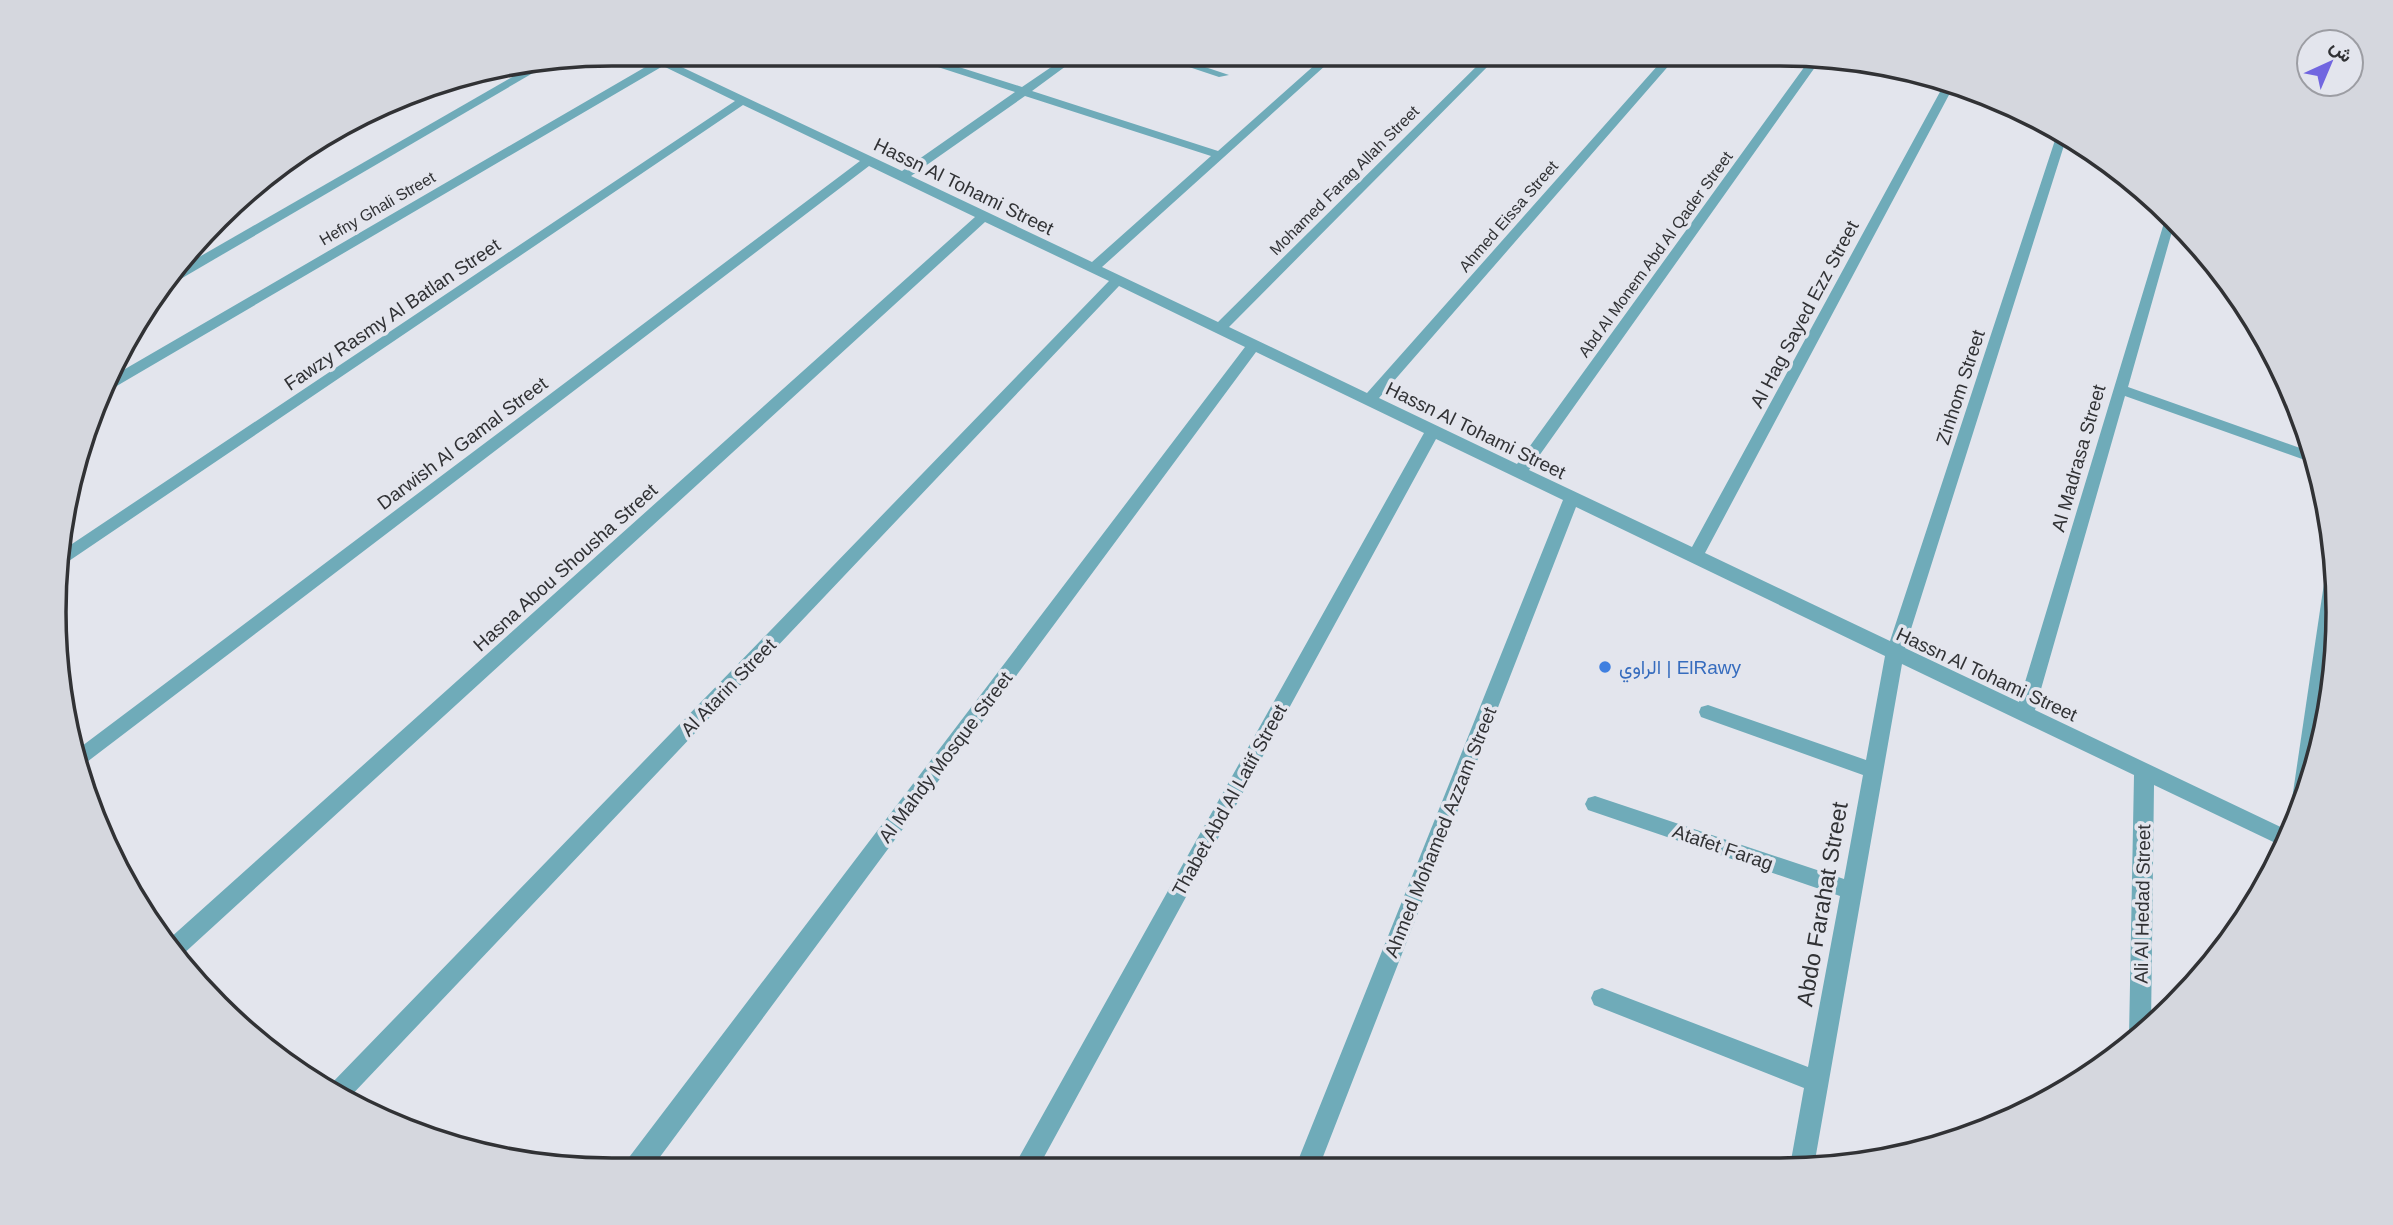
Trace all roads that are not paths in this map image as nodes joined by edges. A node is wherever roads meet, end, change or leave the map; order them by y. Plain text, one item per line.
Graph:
1 (655, 66) edge
2 (683, 66) edge
3 (947, 66) edge
4 (1060, 66) edge
5 (1194, 66) edge
6 (1320, 66) edge
7 (1483, 66) edge
8 (1663, 66) edge
9 (1810, 68) edge
10 (527, 73) edge
11 (1223, 75) dead end
12 (1026, 90) junction
13 (1945, 92) edge
14 (742, 101) junction
15 (2059, 143) edge
16 (1219, 155) junction
17 (868, 161) junction
18 (901, 177) junction
19 (983, 217) junction
20 (2167, 226) edge
21 (1093, 268) junction
22 (188, 269) edge
23 (1118, 280) junction
24 (1219, 329) junction
25 (1254, 345) junction
26 (120, 378) edge
27 (2120, 389) junction
28 (1369, 400) junction
29 (1433, 431) junction
30 (2303, 455) edge
31 (1519, 472) junction
32 (1572, 497) junction
33 (70, 554) edge
34 (1695, 556) junction
35 (2325, 631) edge
36 (1895, 652) junction
37 (1708, 712) dead end
38 (2025, 712) junction
39 (2309, 751) edge
40 (85, 755) edge
41 (1873, 771) junction
42 (2144, 771) junction
43 (1595, 804) dead end
44 (2278, 835) edge
45 (1852, 891) junction
46 (179, 945) edge
47 (1602, 998) dead end
48 (2140, 1024) edge
49 (1817, 1082) junction
50 (343, 1087) edge
51 (1804, 1157) edge
52 (644, 1158) edge
53 (1031, 1158) edge
54 (1311, 1158) edge

1 - 26 street, Hefny Ghali Street
2 - 14 street, Hassn Al Tohami Street
3 - 12 street
4 - 12 street
5 - 11 street
6 - 16 street
7 - 24 street, Mohamed Farag Allah Street
8 - 28 street, Ahmed Eissa Street
9 - 31 street, Abd Al Monem Abd Al Qader Street
10 - 22 street
12 - 16 street
12 - 18 street
13 - 34 street, Al Hag Sayed Ezz Street
14 - 17 street, Hassn Al Tohami Street
14 - 33 street, Fawzy Rasmy Al Batlan Street
15 - 36 street, Zinhom Street
16 - 21 street
17 - 18 street, Hassn Al Tohami Street
17 - 40 street, Darwish Al Gamal Street
18 - 19 street, Hassn Al Tohami Street
19 - 21 street, Hassn Al Tohami Street
19 - 46 street, Hasna Abou Shousha Street
20 - 27 street, Al Madrasa Street
21 - 23 street, Hassn Al Tohami Street
23 - 24 street, Hassn Al Tohami Street
23 - 50 street, Al Atarin Street
24 - 25 street, Hassn Al Tohami Street
25 - 28 street, Hassn Al Tohami Street
25 - 52 street, Al Mahdy Mosque Street
27 - 30 street
27 - 38 street, Al Madrasa Street
28 - 29 street, Hassn Al Tohami Street
29 - 31 street, Hassn Al Tohami Street
29 - 53 street, Thabet Abd Al Latif Street
31 - 32 street, Hassn Al Tohami Street
32 - 34 street, Hassn Al Tohami Street
32 - 54 street, Ahmed Mohamed Azzam Street
34 - 36 street, Hassn Al Tohami Street
35 - 39 street
36 - 38 street, Hassn Al Tohami Street
36 - 41 street, Abdo Farahat Street
37 - 41 street
38 - 42 street, Hassn Al Tohami Street
41 - 45 street, Abdo Farahat Street
42 - 44 street, Hassn Al Tohami Street
42 - 48 street, Ali Al Hedad Street
43 - 45 street, Atafet Farag
45 - 49 street, Abdo Farahat Street
47 - 49 street
49 - 51 street, Abdo Farahat Street

